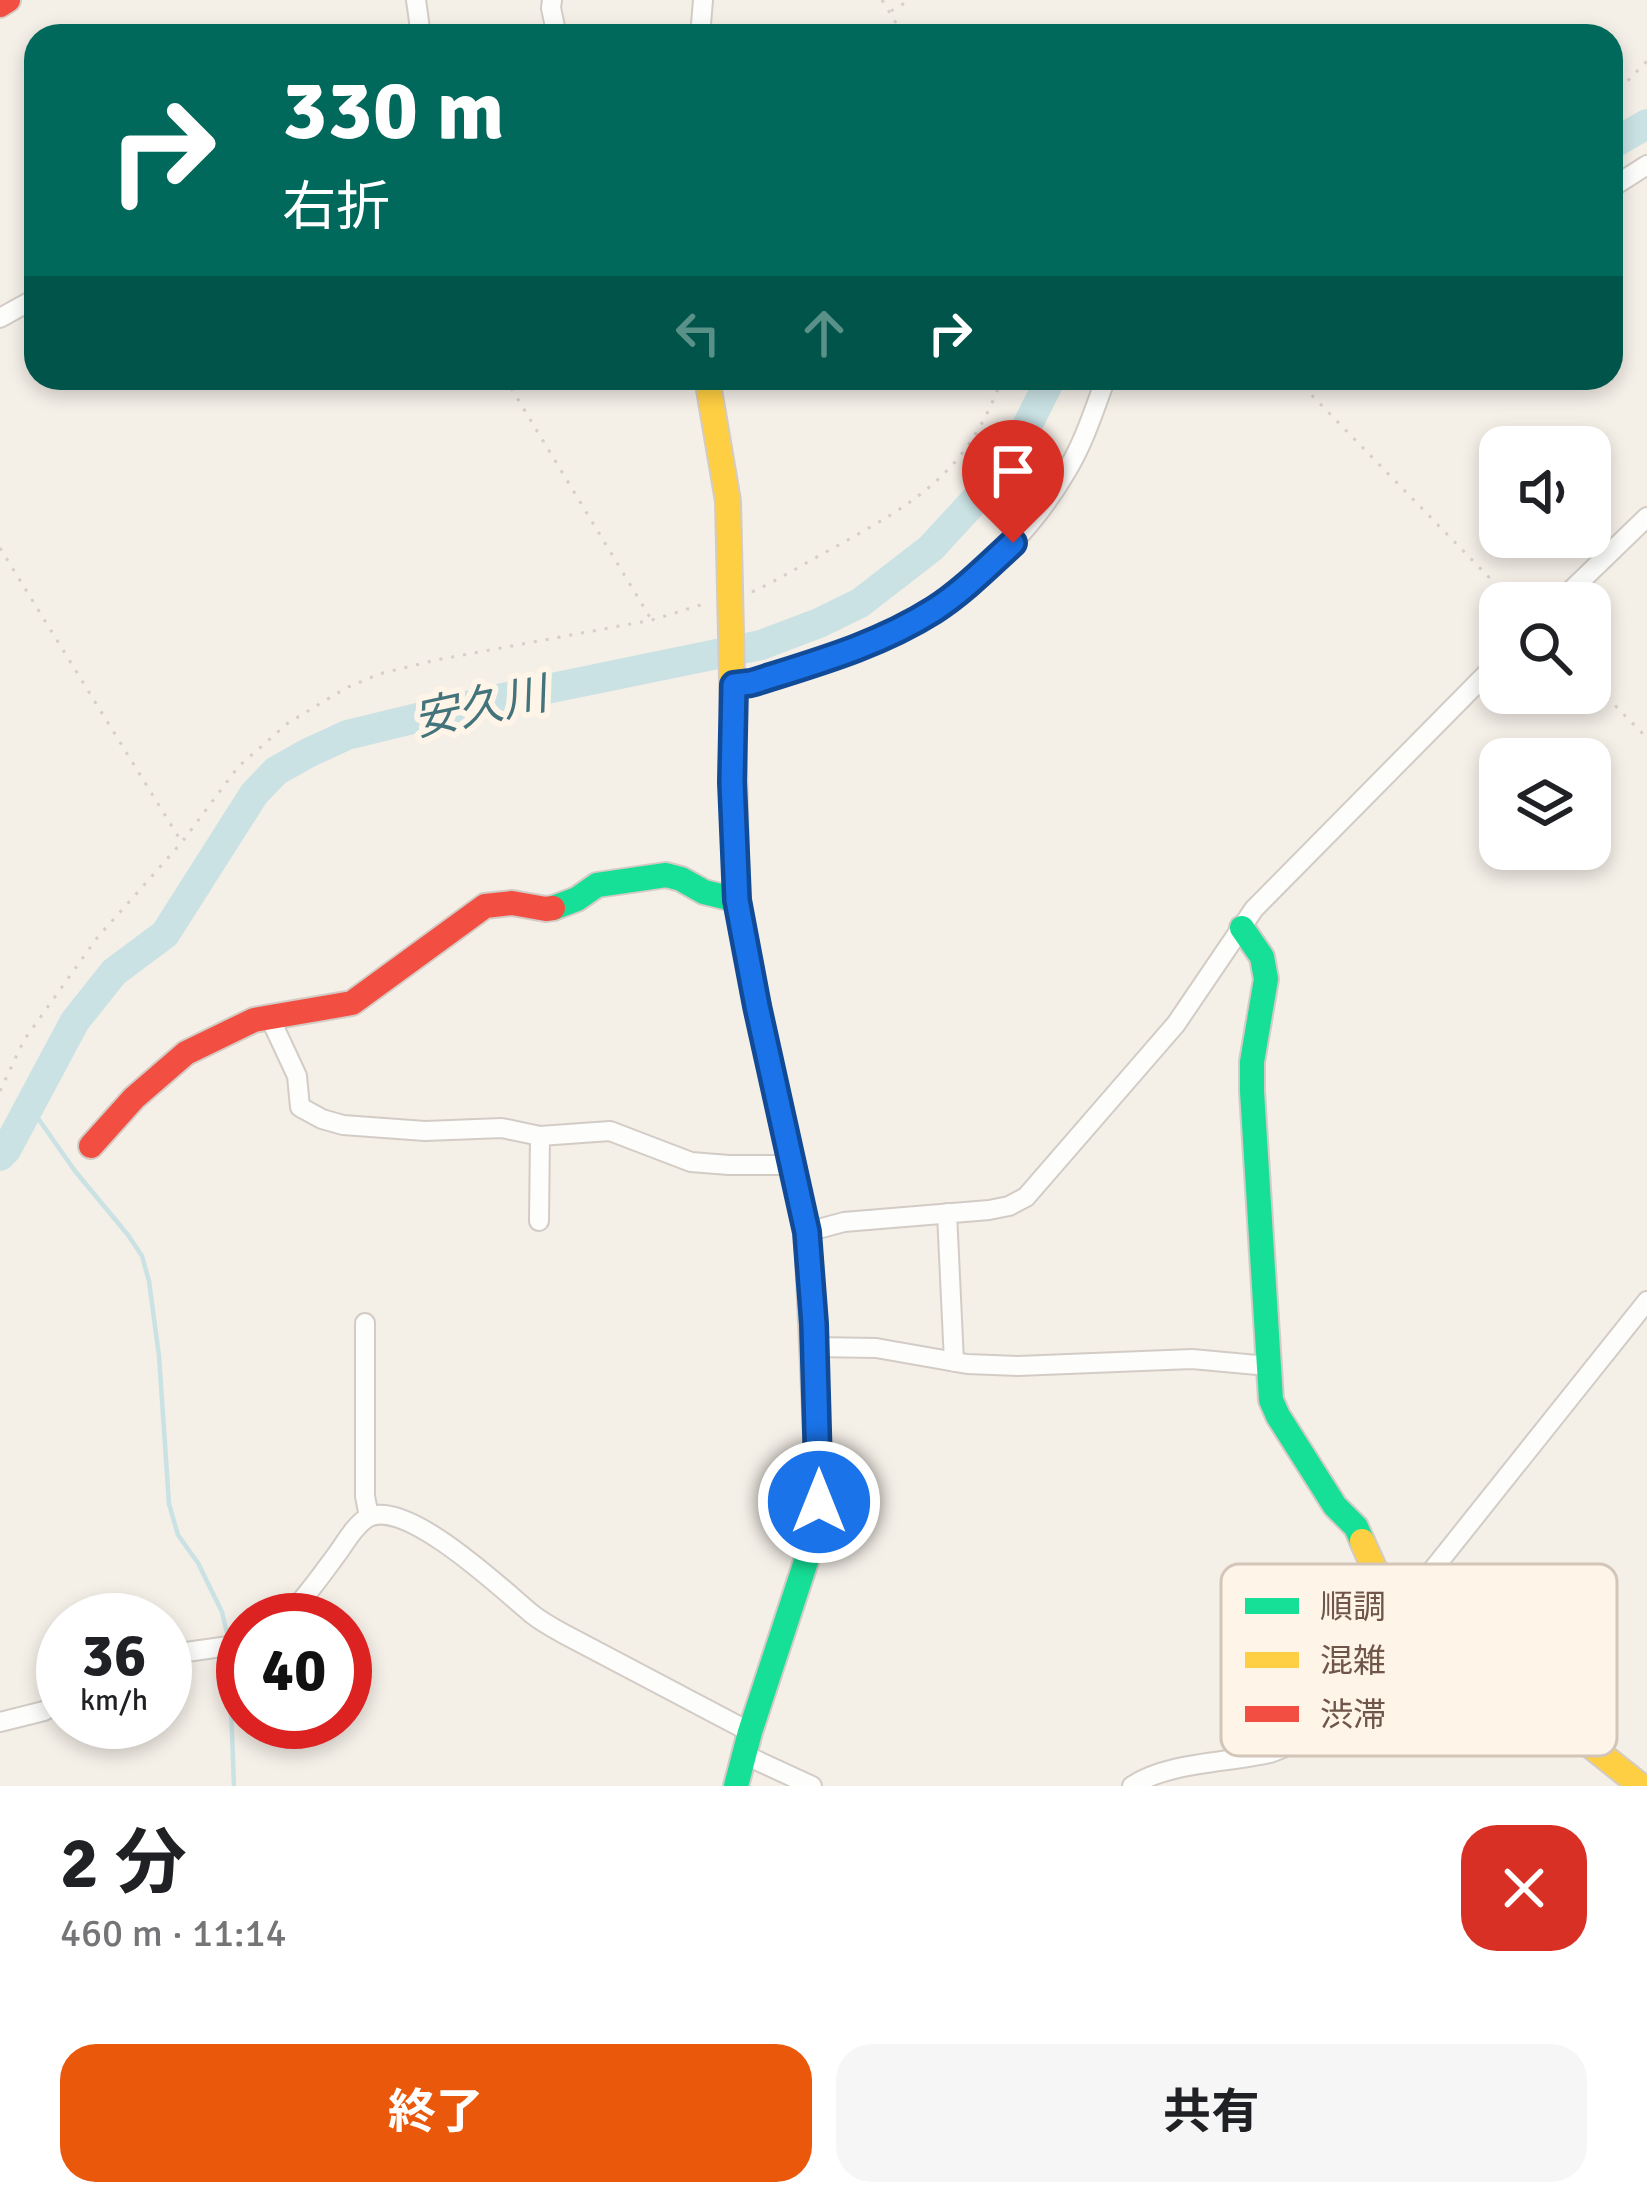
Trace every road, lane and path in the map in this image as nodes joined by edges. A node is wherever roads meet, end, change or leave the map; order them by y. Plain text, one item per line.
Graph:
1 (8, 0) edge
2 (882, 0) edge
3 (910, 0) edge
4 (0, 5) edge
5 (889, 12) junction
6 (896, 24) edge
7 (1647, 61) edge
8 (1623, 86) edge
9 (512, 390) edge
10 (709, 390) edge
11 (998, 390) edge
12 (1102, 390) edge
13 (1307, 390) edge
14 (1647, 517) edge
15 (0, 548) edge
16 (1494, 582) edge
17 (1580, 582) edge
18 (731, 596) junction
19 (652, 620) junction
20 (1479, 681) edge
21 (734, 685) junction
22 (1611, 701) edge
23 (1647, 738) edge
24 (182, 842) junction
25 (737, 900) junction
26 (1242, 928) junction
27 (269, 1016) junction
28 (0, 1091) edge
29 (540, 1136) junction
30 (91, 1146) dead end
31 (791, 1165) junction
32 (947, 1213) junction
33 (539, 1221) dead end
34 (807, 1232) junction
35 (1647, 1301) edge
36 (365, 1323) dead end
37 (815, 1347) junction
38 (954, 1362) junction
39 (1268, 1366) junction
40 (368, 1517) junction
41 (1372, 1564) edge
42 (1437, 1564) edge
43 (307, 1593) edge
44 (36, 1713) edge
45 (0, 1722) edge
46 (747, 1743) junction
47 (1255, 1756) edge
48 (1603, 1756) edge
49 (736, 1786) edge
50 (812, 1786) edge
51 (1132, 1786) edge
52 (1641, 1786) edge

1 - 4 main road
2 - 5 path
3 - 5 path
5 - 6 path
7 - 8 path
9 - 19 path
10 - 18 main road
11 - 18 path
12 - 21 street
13 - 16 path
14 - 17 street
15 - 24 path
18 - 19 path
18 - 21 main road
19 - 24 path
20 - 26 street
21 - 25 main road
22 - 23 path
24 - 28 path
25 - 27 main road
25 - 31 main road
26 - 32 street
26 - 39 main road
27 - 29 street
27 - 30 main road
29 - 31 street
29 - 33 street
31 - 34 main road
32 - 34 street
32 - 38 street
34 - 37 main road
35 - 42 street
36 - 40 street
37 - 38 street
37 - 46 main road
38 - 39 street
39 - 41 main road
40 - 43 street
40 - 46 street
44 - 45 street
46 - 49 main road
46 - 50 street
47 - 51 street
48 - 52 main road

